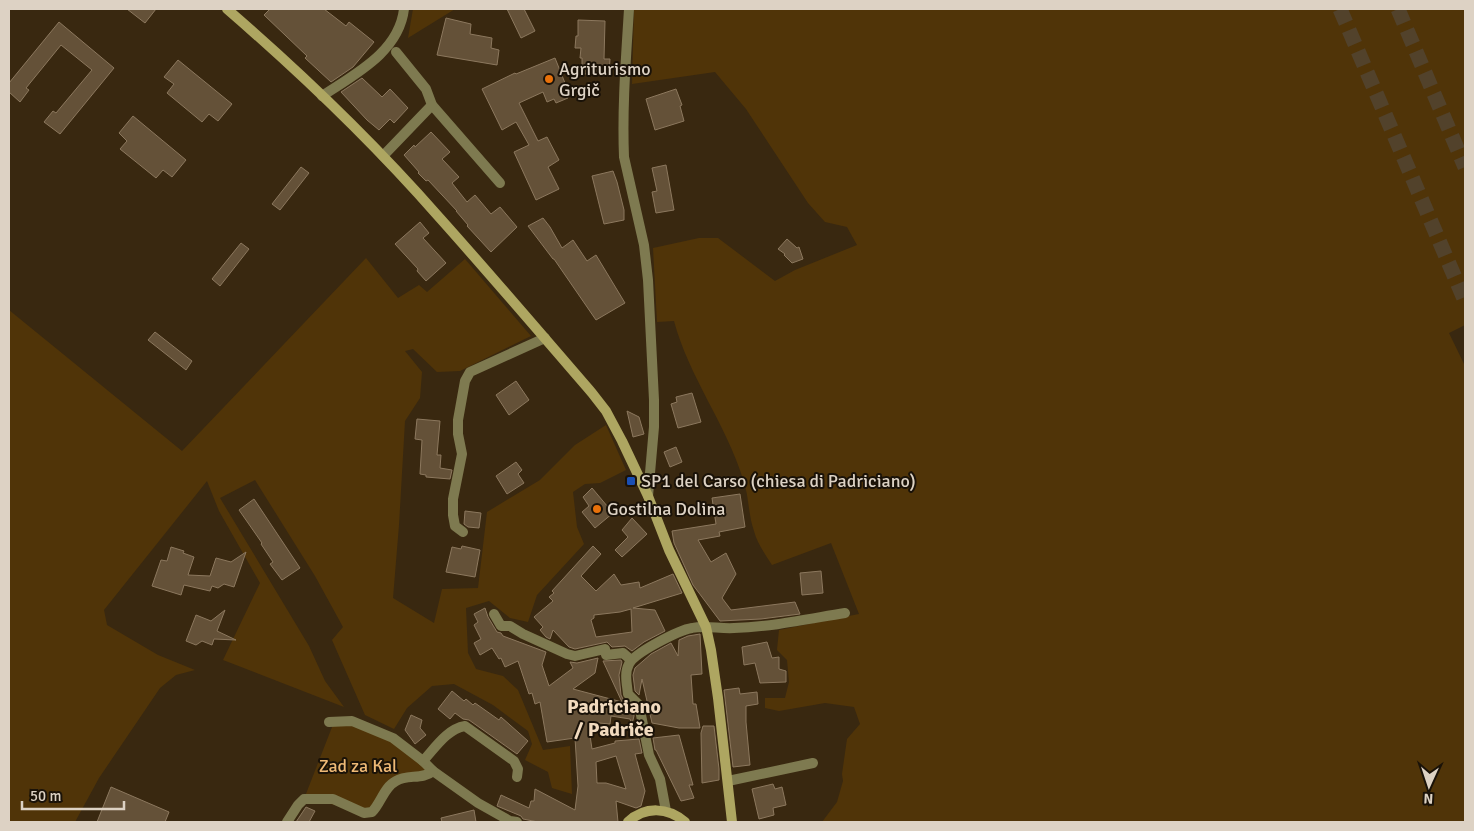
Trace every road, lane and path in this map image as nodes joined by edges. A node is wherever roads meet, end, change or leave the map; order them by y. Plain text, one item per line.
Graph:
1 (227, 9) edge
2 (404, 9) edge
3 (629, 9) edge
4 (396, 52) dead end
5 (322, 96) junction
6 (432, 104) junction
7 (383, 156) junction
8 (500, 183) dead end
9 (545, 338) junction
10 (648, 496) junction
11 (463, 532) dead end
12 (845, 613) dead end
13 (494, 614) dead end
14 (706, 627) junction
15 (631, 660) junction
16 (329, 722) dead end
17 (423, 761) junction
18 (813, 762) dead end
19 (433, 771) junction
20 (517, 777) dead end
21 (728, 781) junction
22 (666, 811) junction
23 (287, 822) edge
24 (512, 822) edge
25 (628, 822) edge
26 (685, 822) edge
27 (732, 822) edge

1 - 5 main road
2 - 5 street
3 - 10 street
4 - 6 street
5 - 7 main road
6 - 7 street
6 - 8 street
7 - 9 main road
9 - 10 main road
9 - 11 street
10 - 14 main road
12 - 14 street
13 - 15 street
14 - 15 street
14 - 21 main road
15 - 22 street
16 - 17 street
17 - 19 street
17 - 20 street
18 - 21 street
19 - 23 street
19 - 24 street
21 - 27 main road
22 - 25 main road
22 - 26 main road

